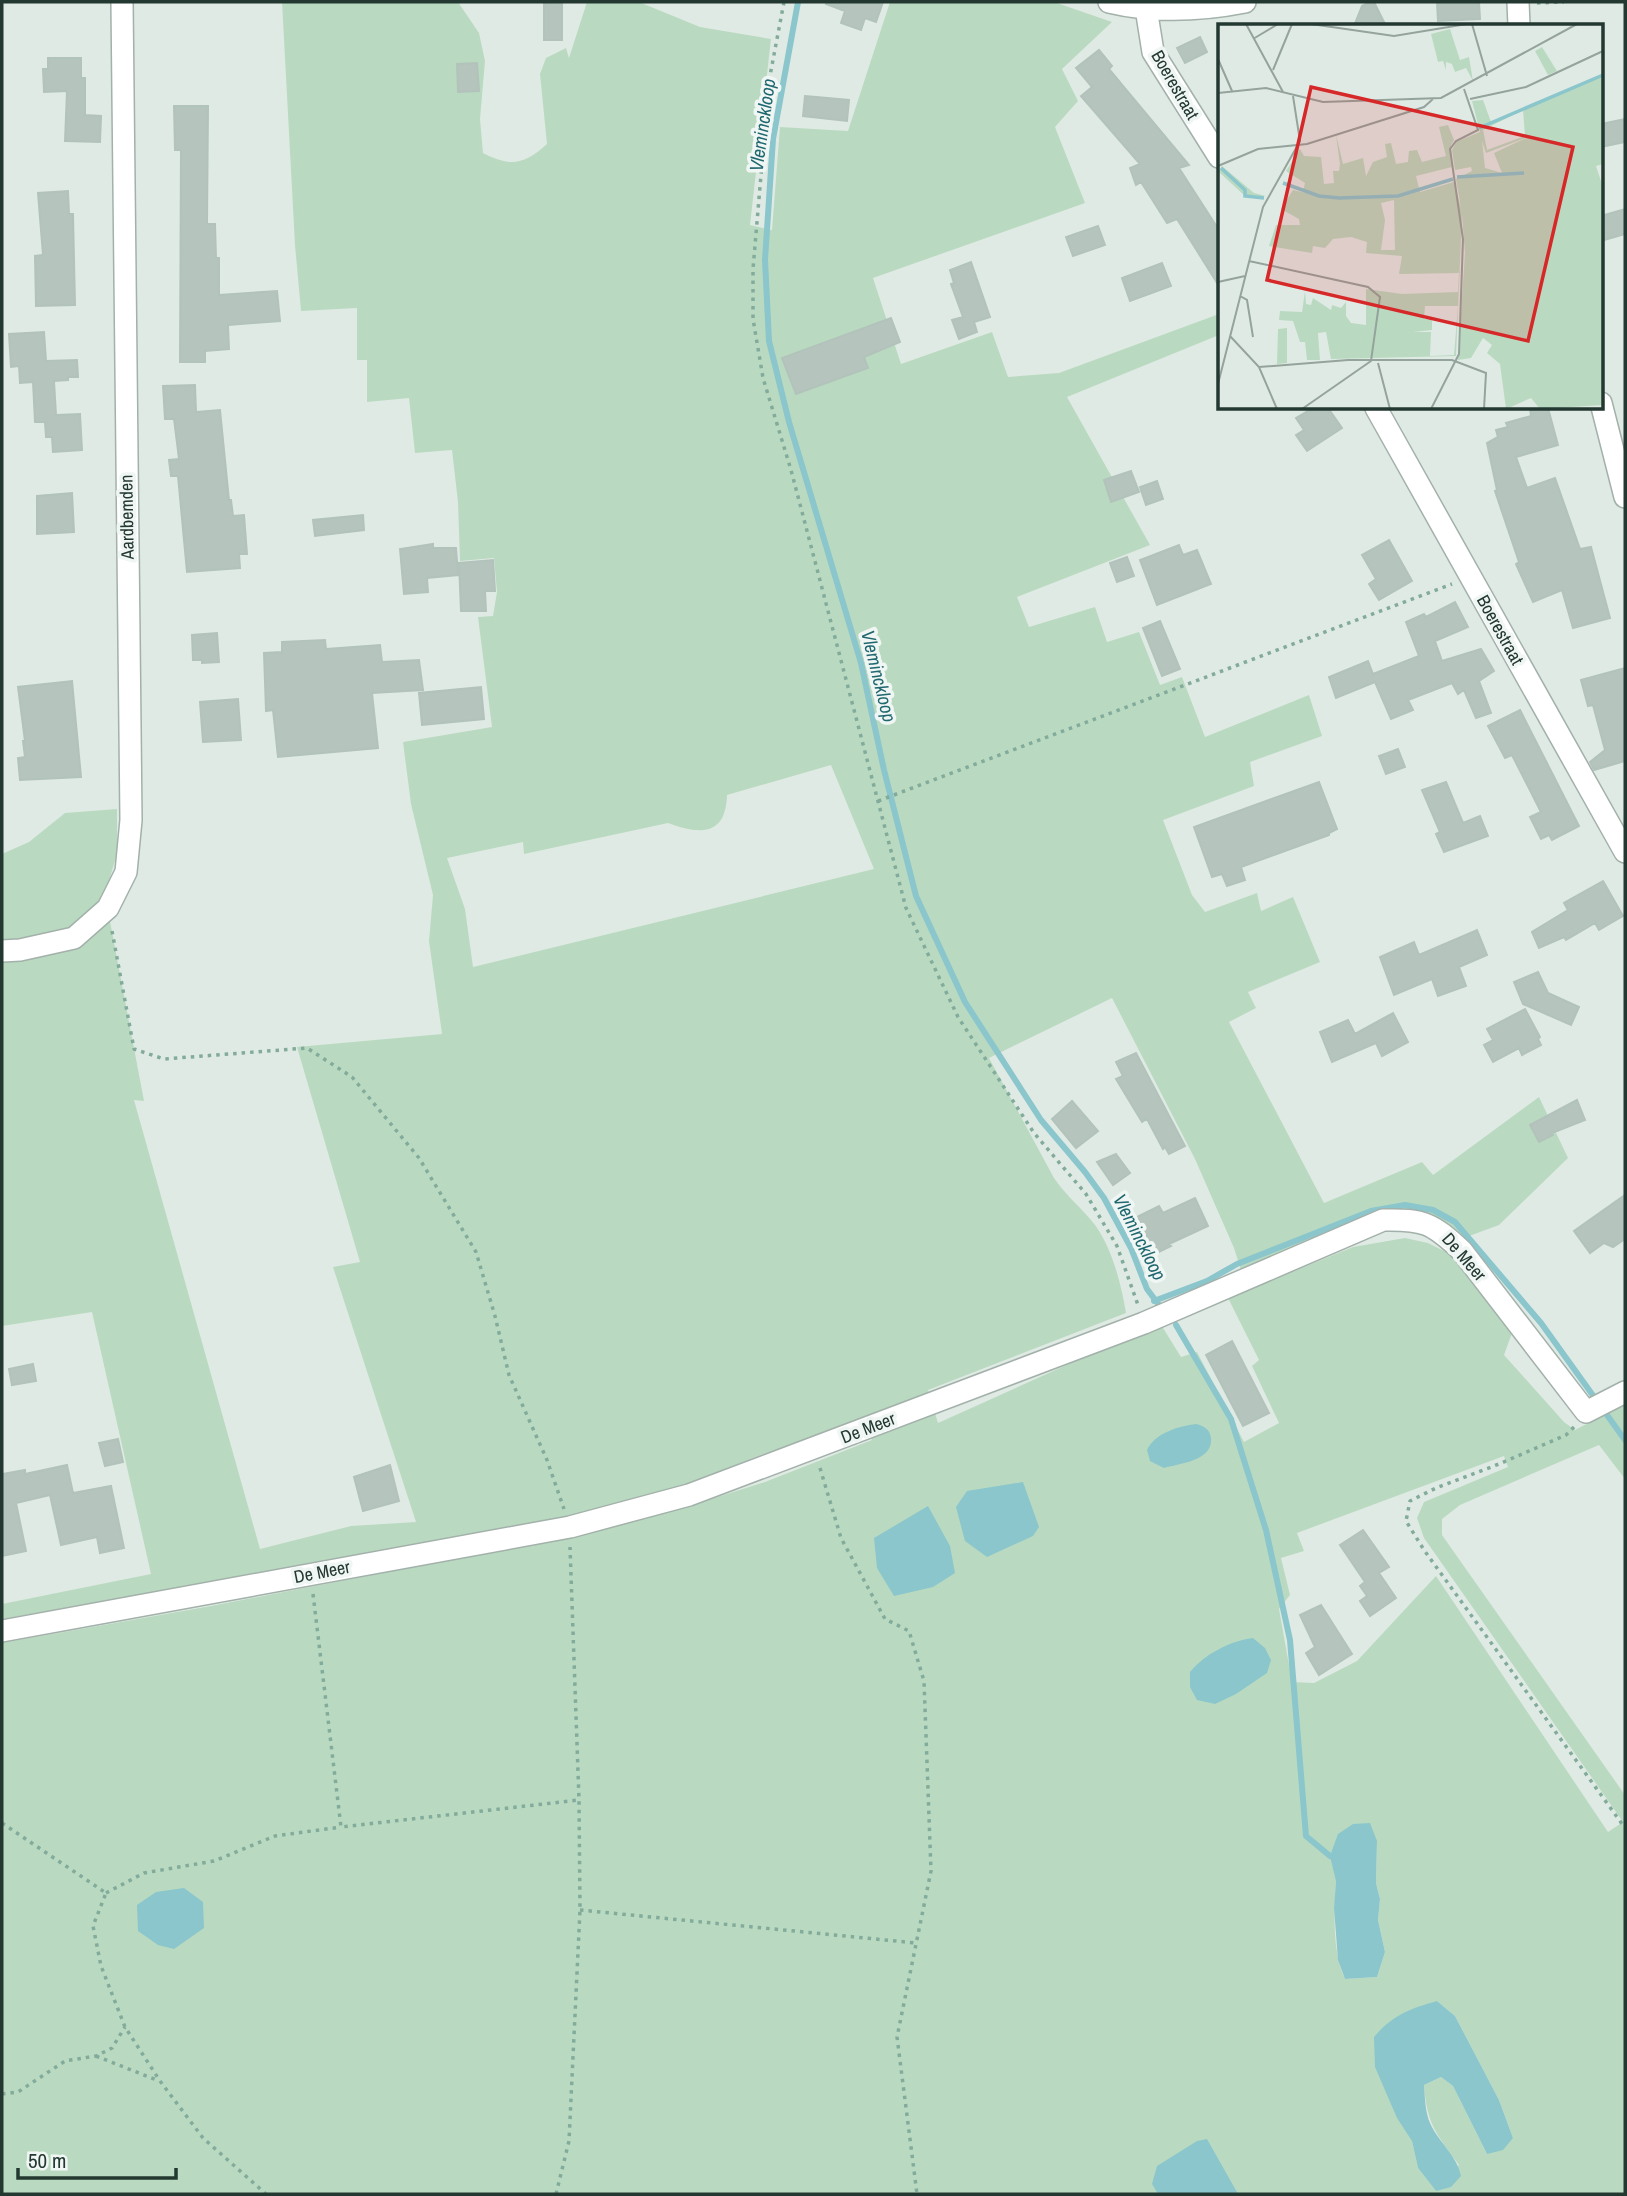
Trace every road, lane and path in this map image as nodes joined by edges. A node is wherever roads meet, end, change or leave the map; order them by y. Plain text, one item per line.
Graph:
1 (122, 2) edge
2 (785, 2) edge
3 (1109, 2) edge
4 (1245, 2) edge
5 (1518, 2) edge
6 (1145, 5) edge
7 (1519, 24) edge
8 (1218, 155) edge
9 (1602, 407) edge
10 (1377, 410) edge
11 (1625, 497) edge
12 (1471, 577) junction
13 (879, 801) junction
14 (1625, 852) edge
15 (108, 908) junction
16 (2, 951) edge
17 (1144, 1323) junction
18 (1625, 1392) edge
19 (1587, 1412) junction
20 (814, 1449) junction
21 (570, 1527) junction
22 (310, 1574) junction
23 (2, 1631) edge
24 (579, 1800) junction
25 (2, 1823) edge
26 (341, 1827) junction
27 (1625, 1828) edge
28 (106, 1893) junction
29 (580, 1910) junction
30 (916, 1943) junction
31 (125, 2027) junction
32 (96, 2056) junction
33 (160, 2081) junction
34 (2, 2094) edge
35 (266, 2194) edge
36 (556, 2194) edge
37 (917, 2194) edge

1 - 15 street, Aardbemden
2 - 13 path
3 - 6 street
4 - 6 street
5 - 7 street
6 - 8 street, Boerestraat
9 - 11 street
10 - 12 street, Boerestraat
12 - 13 path
12 - 14 street, Boerestraat
13 - 17 path
15 - 16 street, Aardbemden
15 - 21 path
17 - 19 street, De Meer
17 - 20 street, De Meer
18 - 19 street
19 - 27 path
20 - 21 street, De Meer
20 - 30 path
21 - 22 street, De Meer
21 - 24 path
22 - 23 street, De Meer
22 - 26 path
24 - 26 path
24 - 29 path
25 - 28 path
26 - 28 path
28 - 31 path
29 - 30 path
29 - 36 path
30 - 37 path
31 - 32 path
31 - 33 path
32 - 33 path
32 - 34 path
33 - 35 path

